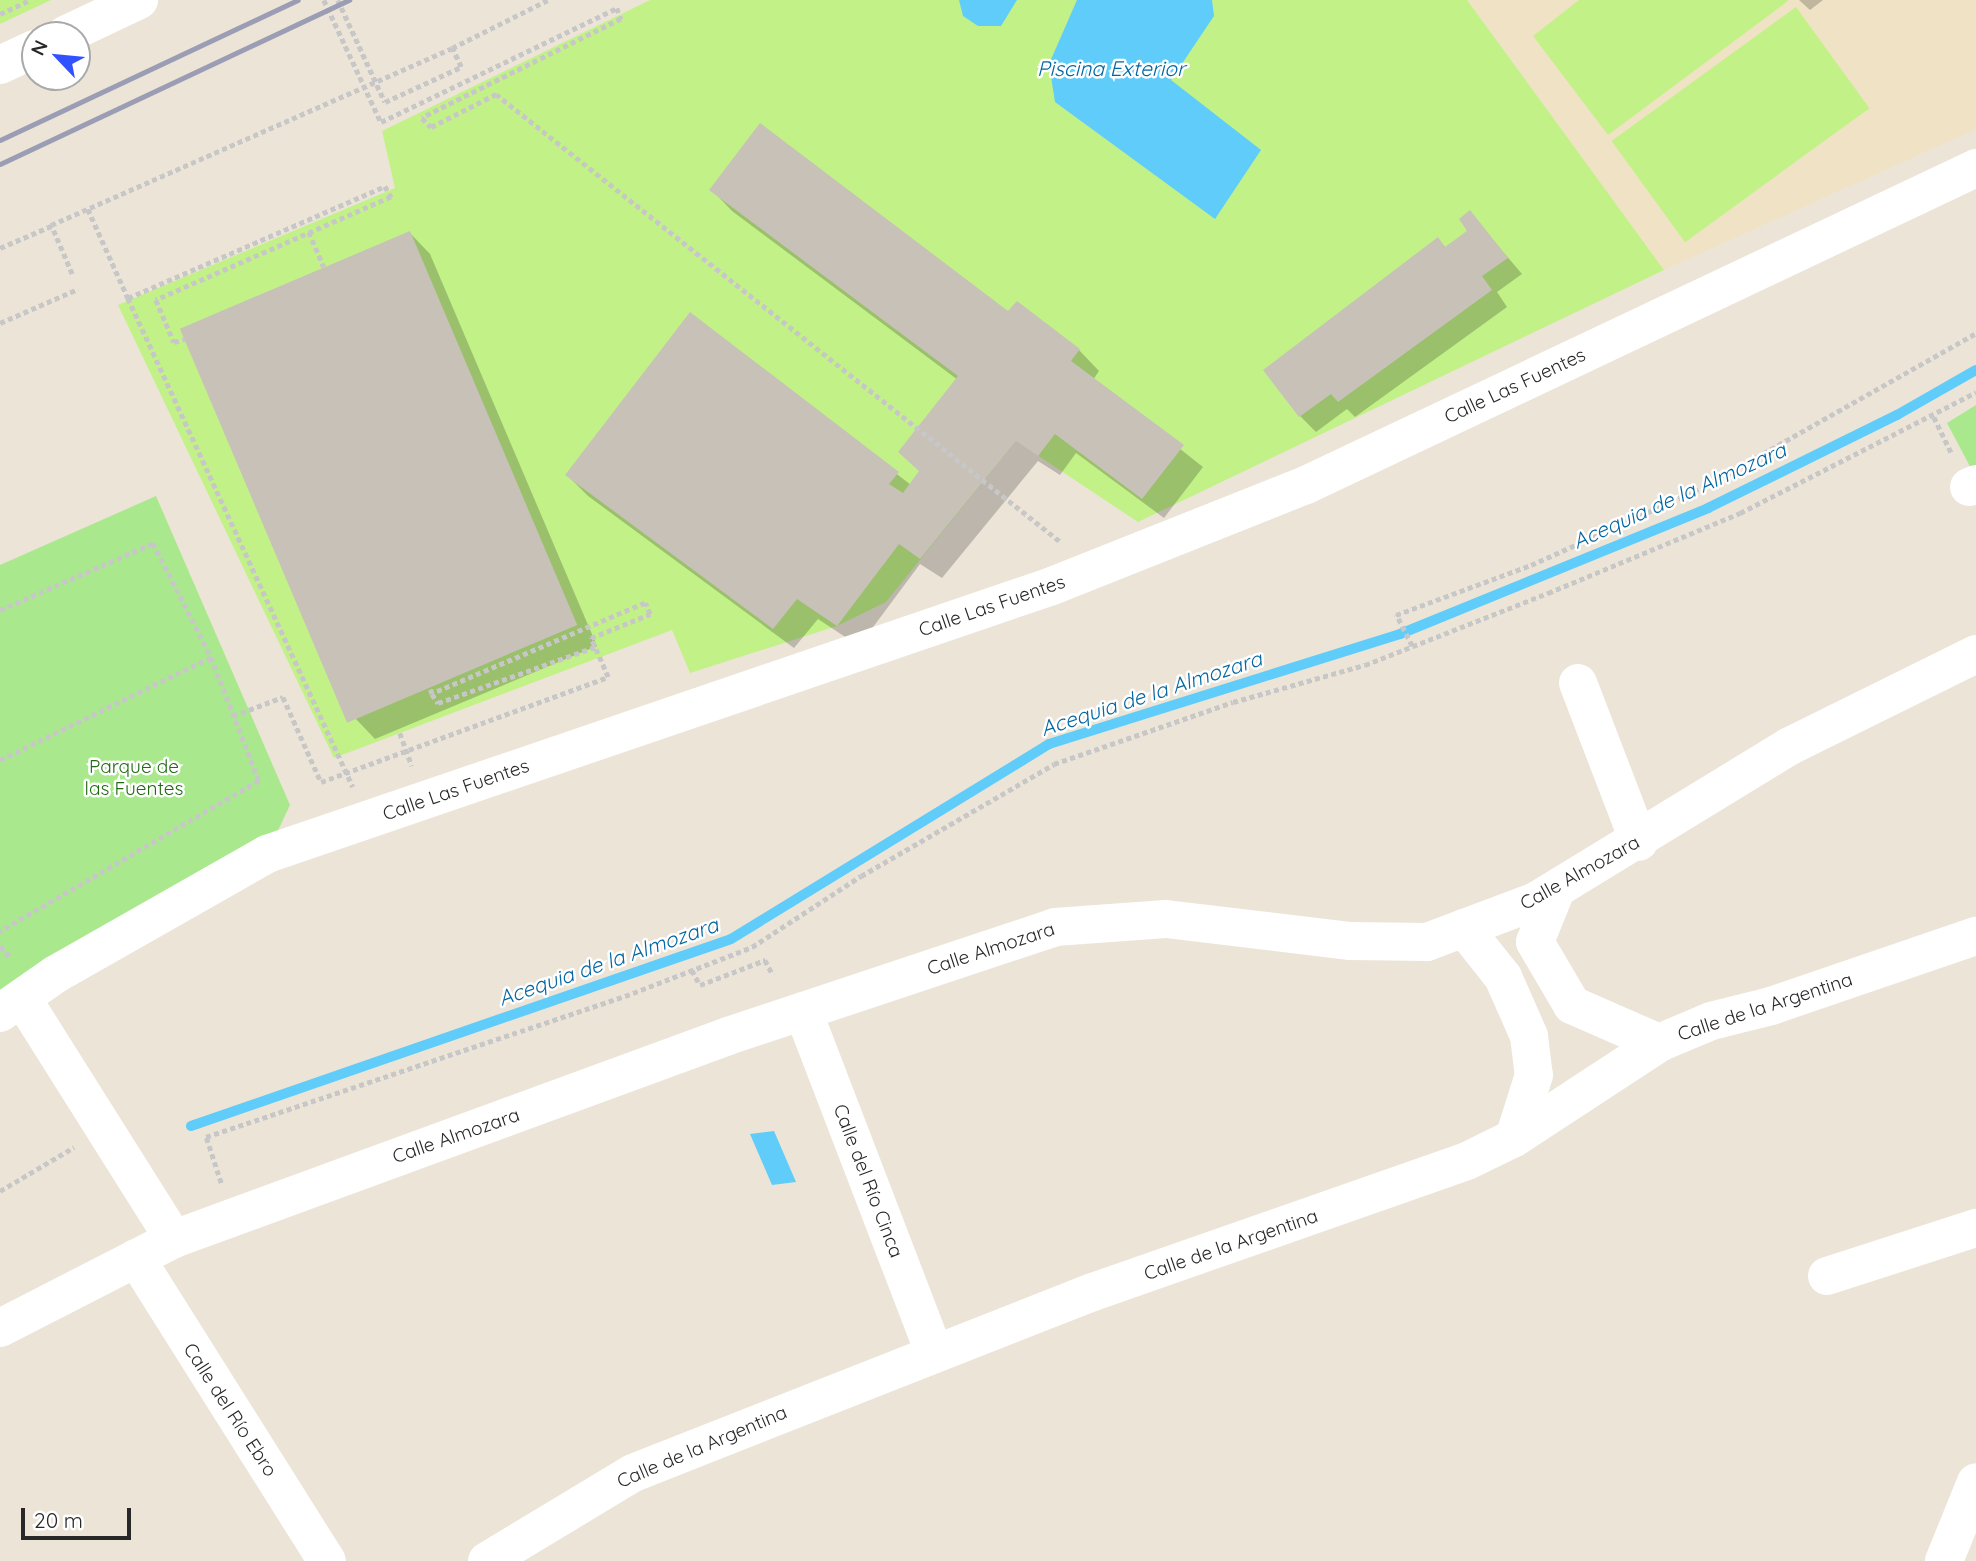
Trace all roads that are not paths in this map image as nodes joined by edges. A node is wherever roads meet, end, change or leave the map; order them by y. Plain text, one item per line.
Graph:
1 (139, 0) edge
2 (91, 23) edge
3 (21, 55) edge
4 (0, 65) edge
5 (1976, 168) edge
6 (1976, 654) edge
7 (1578, 683) dead end
8 (1639, 842) junction
9 (1556, 890) junction
10 (1464, 928) junction
11 (1976, 936) edge
12 (11, 1005) edge
13 (803, 1011) junction
14 (1659, 1043) junction
15 (1514, 1138) junction
16 (1976, 1228) edge
17 (173, 1239) junction
18 (136, 1258) junction
19 (1827, 1276) dead end
20 (0, 1328) edge
21 (934, 1352) junction
22 (1976, 1482) edge
23 (327, 1561) edge
24 (487, 1561) edge
25 (1944, 1561) edge

1 - 2 street
3 - 4 street
5 - 12 street, Calle Las Fuentes
6 - 8 street, Calle Almozara
7 - 8 street
8 - 9 street, Calle Almozara
9 - 10 street, Calle Almozara
9 - 14 street
10 - 13 street, Calle Almozara
10 - 15 street
11 - 14 street, Calle de la Argentina
12 - 17 street
13 - 17 street, Calle Almozara
13 - 21 street, Calle del Río Cinca
14 - 15 street, Calle de la Argentina
15 - 21 street, Calle de la Argentina
16 - 19 street
17 - 18 street, Calle Almozara
18 - 20 street, Calle Almozara
18 - 23 street, Calle del Río Ebro
21 - 24 street, Calle de la Argentina
22 - 25 street

